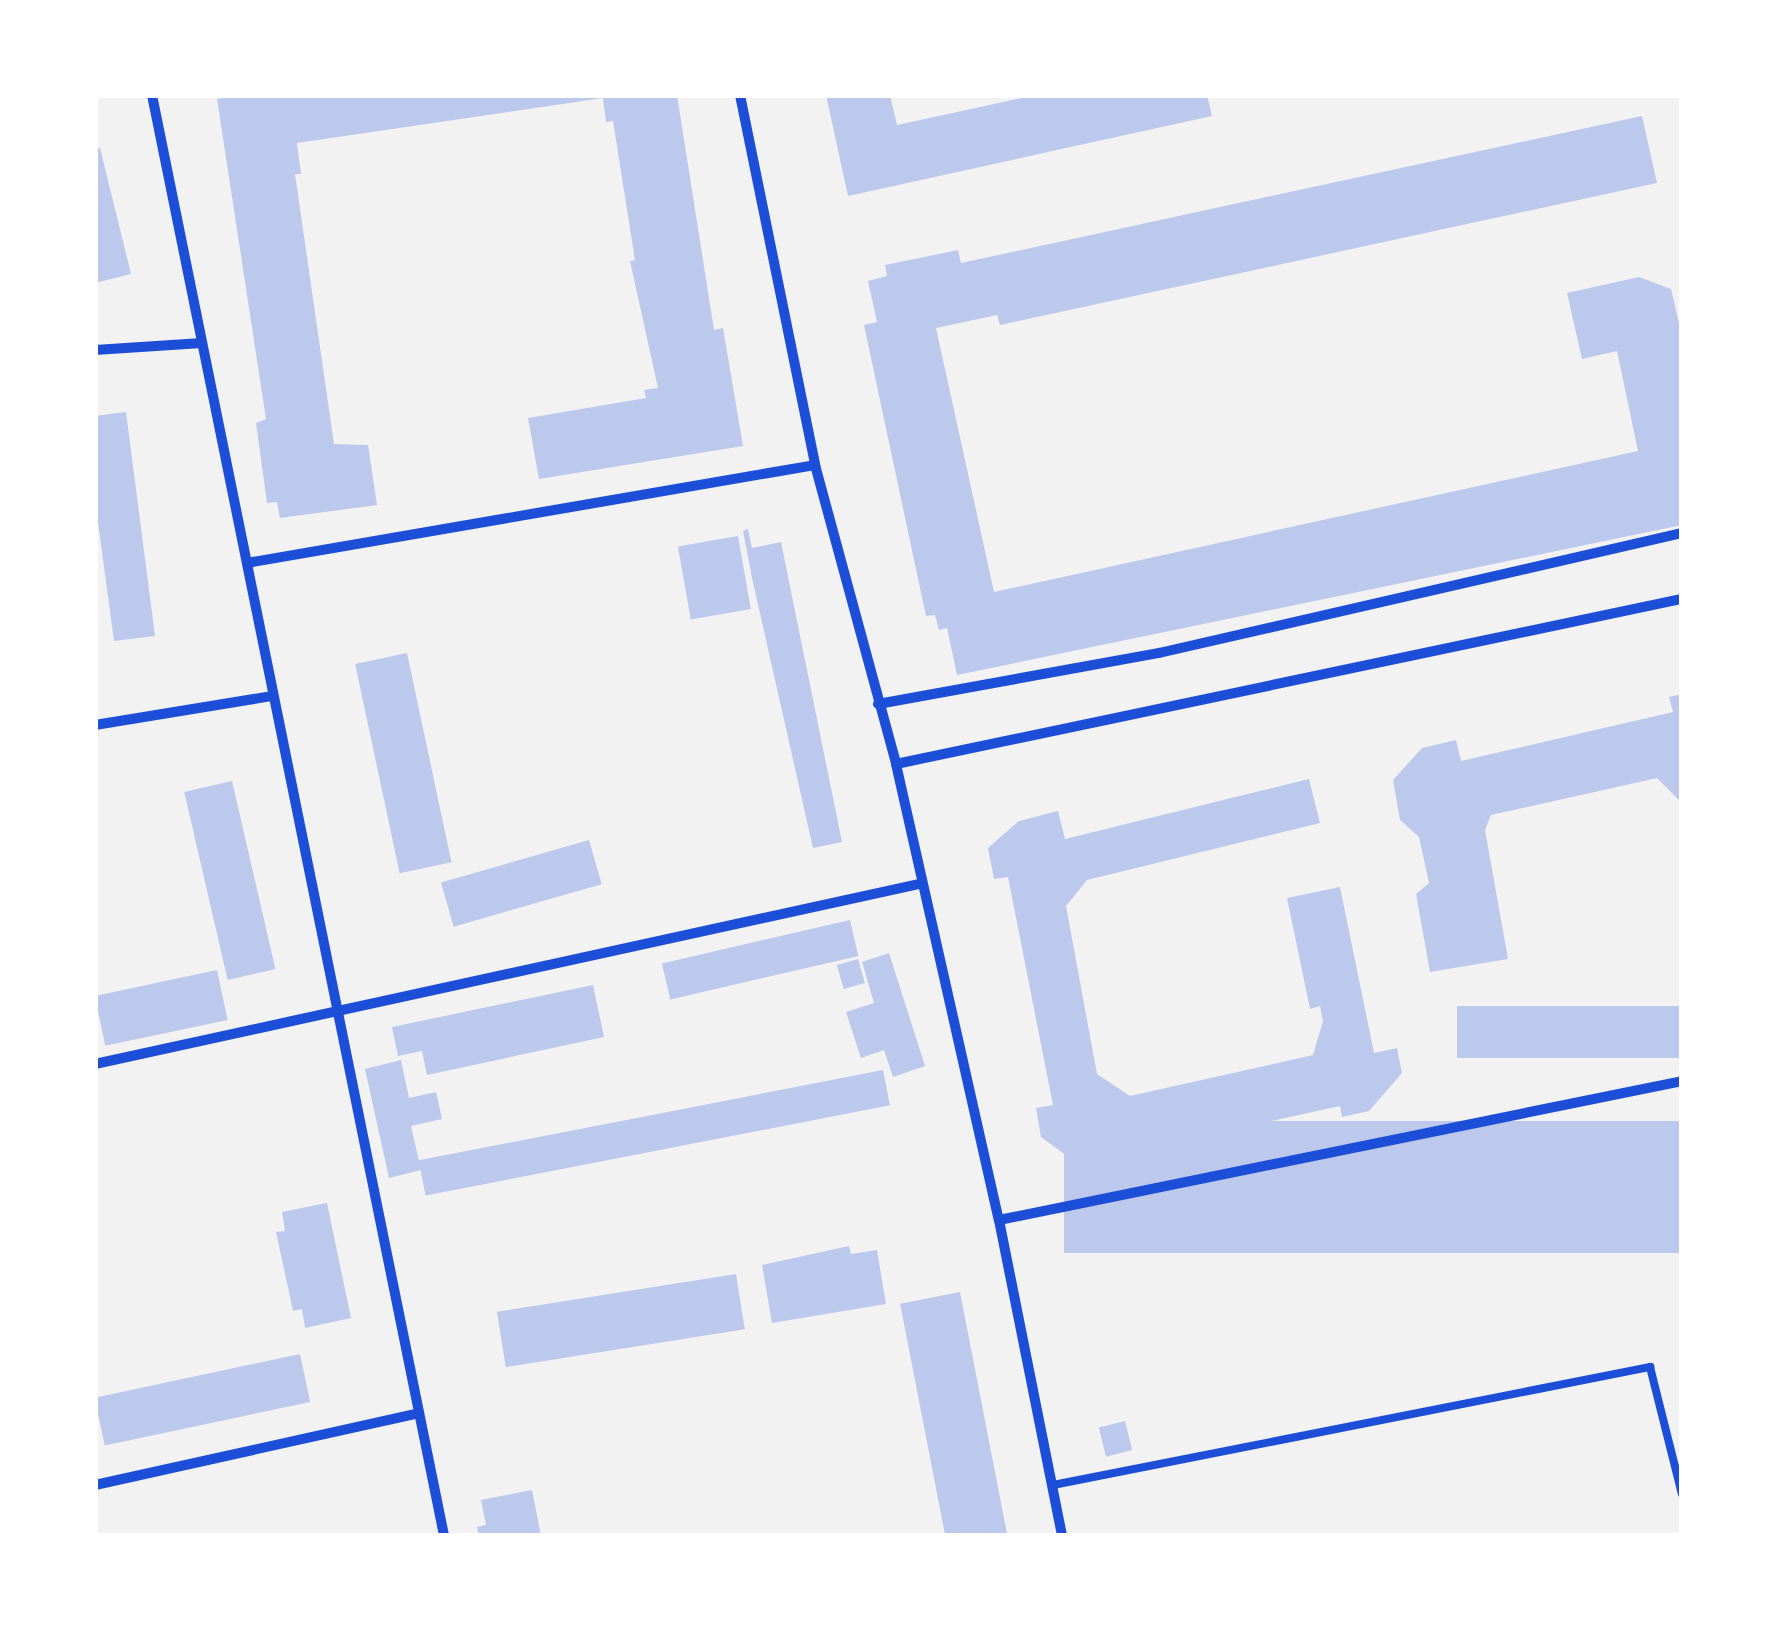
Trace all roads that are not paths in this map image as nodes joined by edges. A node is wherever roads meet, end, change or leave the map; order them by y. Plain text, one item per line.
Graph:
1 (152, 95) edge
2 (740, 95) edge
3 (202, 343) junction
4 (95, 350) edge
5 (814, 465) junction
6 (1682, 533) edge
7 (247, 563) junction
8 (1682, 599) edge
9 (274, 696) junction
10 (878, 704) junction
11 (95, 725) edge
12 (896, 764) junction
13 (919, 884) junction
14 (338, 1014) junction
15 (95, 1064) edge
16 (1682, 1080) edge
17 (999, 1220) junction
18 (419, 1414) junction
19 (95, 1484) edge
20 (1053, 1485) junction
21 (1682, 1494) edge
22 (444, 1536) edge
23 (1062, 1536) edge

1 - 3 street
2 - 5 street
3 - 4 street
3 - 7 street
5 - 7 street
5 - 10 street
6 - 10 street
7 - 9 street
8 - 12 street
9 - 11 street
9 - 14 street
10 - 12 street
12 - 13 street
13 - 14 street
13 - 17 street
14 - 15 street
14 - 18 street
16 - 17 street
17 - 20 street
18 - 19 street
18 - 22 street
20 - 21 lane
20 - 23 street

